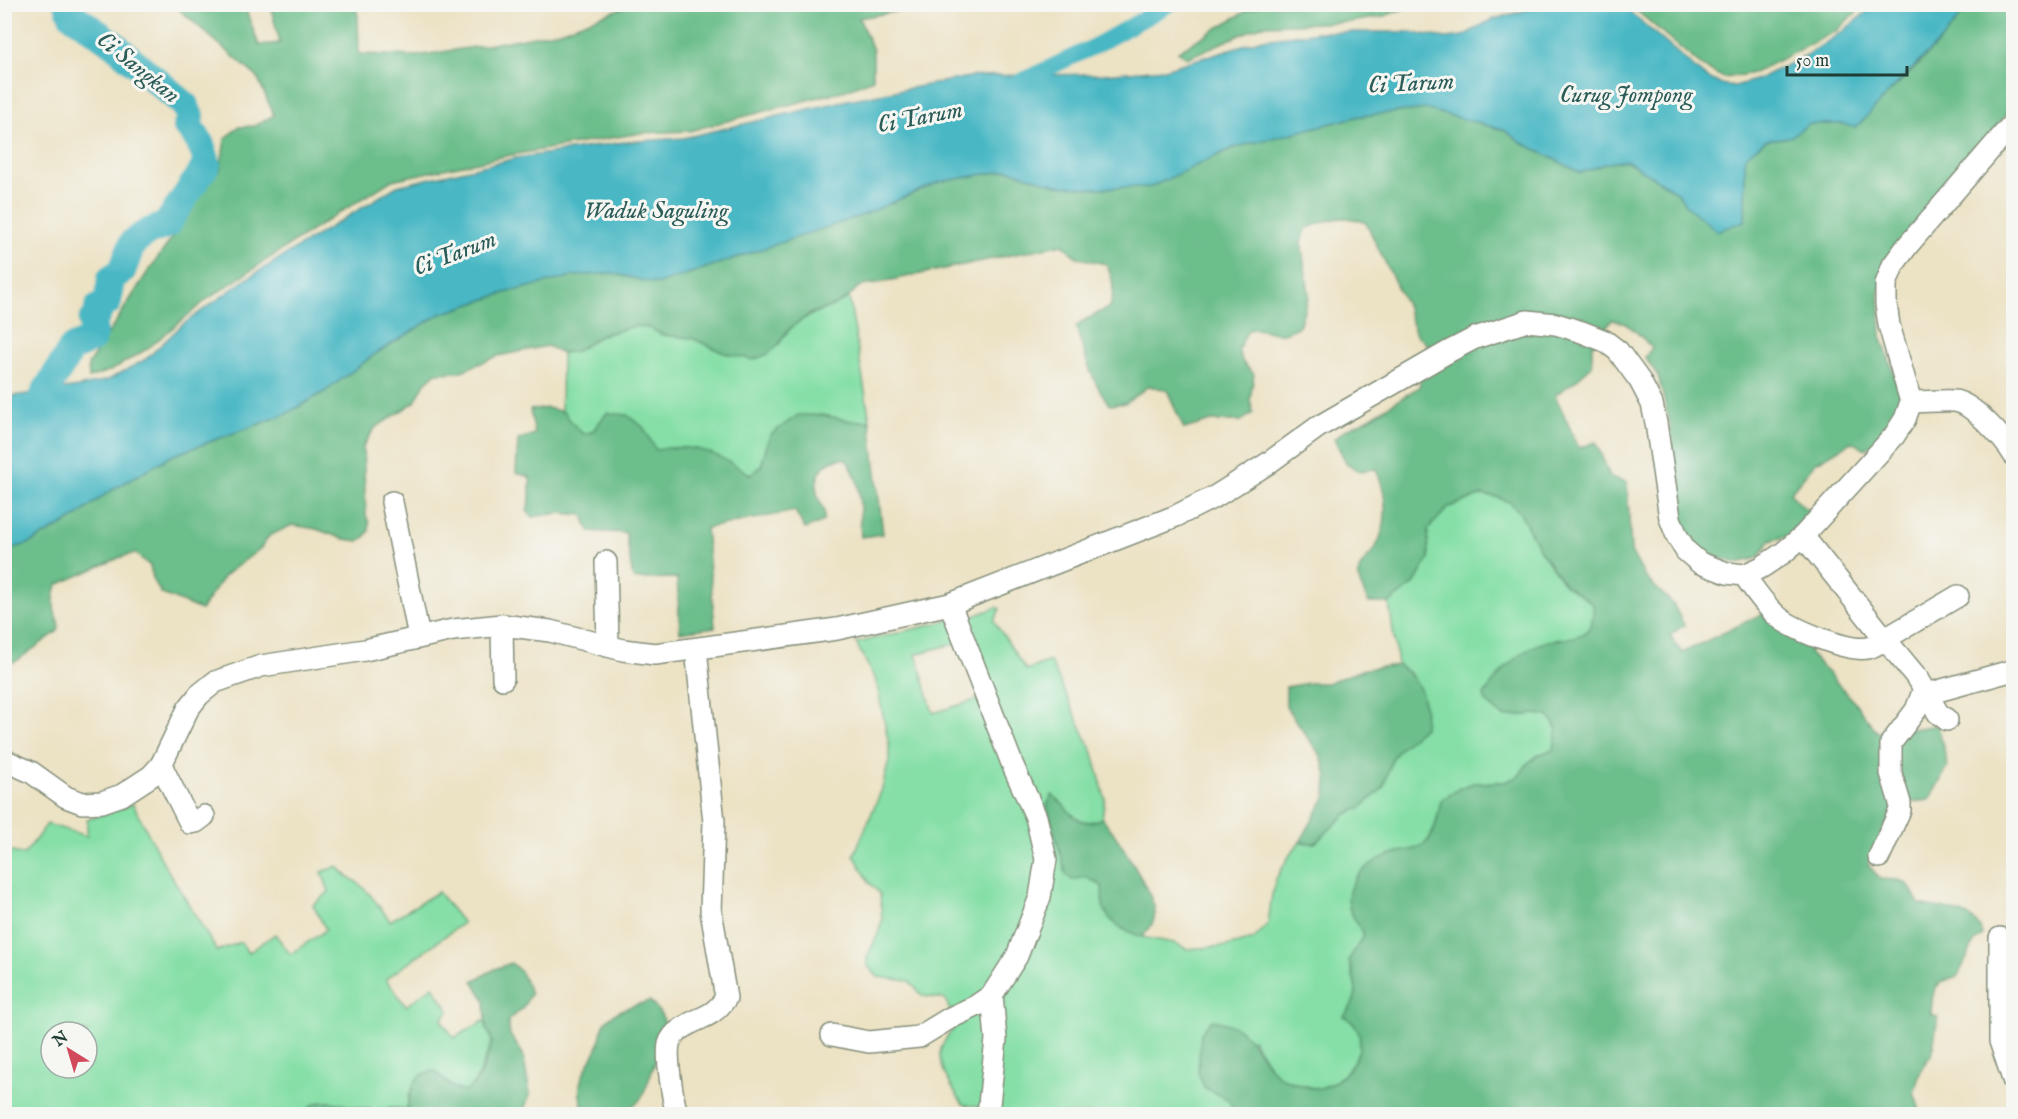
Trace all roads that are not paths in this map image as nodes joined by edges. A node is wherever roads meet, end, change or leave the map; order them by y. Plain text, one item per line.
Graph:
1 (2013, 122) edge
2 (1911, 402) junction
3 (2013, 455) edge
4 (392, 502) dead end
5 (1803, 536) junction
6 (606, 562) dead end
7 (1744, 575) junction
8 (1958, 596) dead end
9 (950, 604) junction
10 (502, 625) junction
11 (419, 637) junction
12 (1885, 639) junction
13 (608, 646) junction
14 (696, 649) junction
15 (2007, 672) dead end
16 (503, 679) dead end
17 (1925, 692) junction
18 (1947, 720) dead end
19 (4, 760) edge
20 (161, 765) junction
21 (204, 816) dead end
22 (1879, 857) dead end
23 (2000, 938) dead end
24 (992, 995) junction
25 (2006, 1001) edge
26 (832, 1035) dead end
27 (2013, 1082) edge
28 (677, 1114) edge
29 (988, 1114) edge

1 - 2 street
2 - 3 street
2 - 5 street
4 - 11 street
5 - 7 street
5 - 12 street
6 - 13 street
7 - 9 street
7 - 12 street
8 - 12 street
9 - 14 street
9 - 24 street
10 - 11 street
10 - 13 street
10 - 16 street
11 - 20 street
12 - 17 street
13 - 14 street
14 - 28 street
15 - 17 street
17 - 18 street
17 - 22 street
19 - 20 street
20 - 21 street
23 - 25 street
24 - 26 street
24 - 29 street
25 - 27 street

